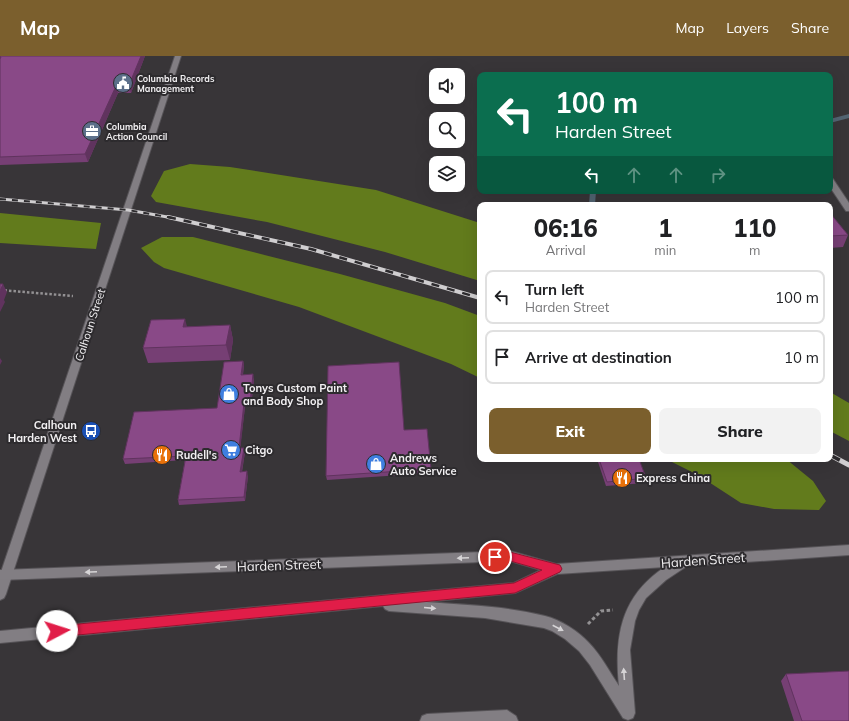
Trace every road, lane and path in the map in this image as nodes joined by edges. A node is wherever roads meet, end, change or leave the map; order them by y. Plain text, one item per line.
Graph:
1 (178, 56) edge
2 (833, 185) edge
3 (849, 209) edge
4 (0, 290) edge
5 (73, 296) dead end
6 (849, 550) edge
7 (684, 561) junction
8 (556, 569) junction
9 (3, 575) edge
10 (0, 594) edge
11 (363, 602) junction
12 (614, 609) dead end
13 (584, 628) dead end
14 (0, 637) edge
15 (629, 717) edge
16 (427, 721) edge
17 (511, 721) edge

1 - 9 main road, Calhoun Street
2 - 3 main road
4 - 5 path
6 - 7 main road, Harden Street
7 - 8 main road, Harden Street
15 -> 7 main road
8 -> 9 main road, Harden Street
8 - 11 main road, Harden Street
9 - 10 main road, Calhoun Street
11 - 14 main road, Harden Street
11 -> 15 main road
12 - 13 path
16 - 17 main road

